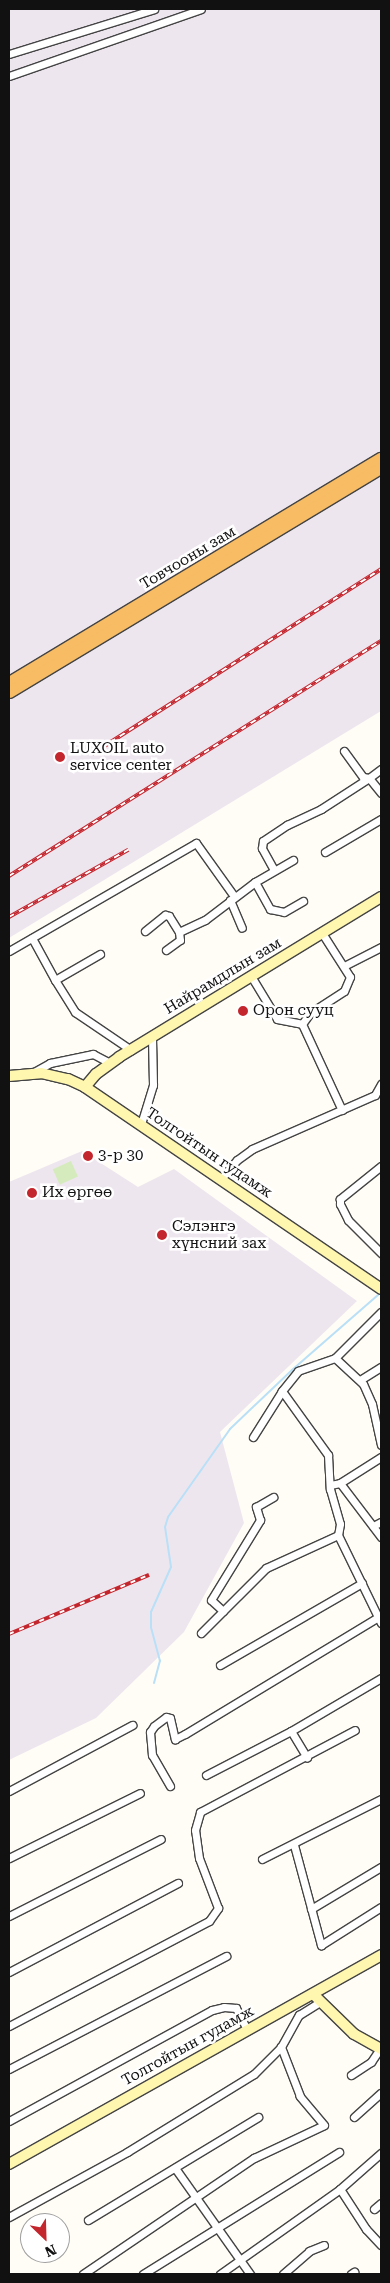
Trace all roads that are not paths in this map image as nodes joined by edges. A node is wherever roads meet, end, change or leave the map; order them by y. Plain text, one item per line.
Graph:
1 (154, 9) edge
2 (200, 9) edge
3 (9, 54) edge
4 (9, 76) edge
5 (381, 458) edge
6 (381, 468) edge
7 (9, 682) edge
8 (9, 692) edge
9 (344, 751) dead end
10 (381, 769) edge
11 (369, 778) junction
12 (381, 793) edge
13 (381, 819) edge
14 (325, 852) dead end
15 (293, 860) dead end
16 (274, 870) junction
17 (255, 882) junction
18 (381, 896) edge
19 (232, 898) junction
20 (303, 901) dead end
21 (242, 928) dead end
22 (145, 931) dead end
23 (179, 932) junction
24 (322, 933) junction
25 (32, 938) junction
26 (381, 947) edge
27 (166, 950) dead end
28 (9, 951) edge
29 (100, 954) dead end
30 (344, 966) junction
31 (251, 976) junction
32 (55, 980) junction
33 (302, 1024) junction
34 (152, 1037) junction
35 (131, 1050) junction
36 (110, 1063) junction
37 (32, 1073) junction
38 (9, 1076) edge
39 (381, 1084) edge
40 (85, 1088) junction
41 (342, 1110) junction
42 (140, 1124) junction
43 (381, 1166) edge
44 (221, 1179) junction
45 (380, 1250) edge
46 (381, 1289) edge
47 (381, 1312) edge
48 (335, 1358) junction
49 (381, 1367) edge
50 (360, 1380) junction
51 (282, 1391) junction
52 (253, 1437) dead end
53 (381, 1445) edge
54 (381, 1457) edge
55 (340, 1483) junction
56 (330, 1485) junction
57 (272, 1497) dead end
58 (381, 1522) edge
59 (373, 1526) junction
60 (338, 1535) junction
61 (381, 1537) edge
62 (362, 1584) junction
63 (223, 1611) junction
64 (379, 1620) edge
65 (201, 1633) dead end
66 (220, 1665) dead end
67 (381, 1678) edge
68 (132, 1725) dead end
69 (355, 1730) dead end
70 (291, 1731) junction
71 (307, 1758) junction
72 (206, 1775) dead end
73 (170, 1786) dead end
74 (9, 1791) edge
75 (140, 1793) dead end
76 (381, 1799) edge
77 (162, 1839) dead end
78 (294, 1845) junction
79 (9, 1858) edge
80 (262, 1859) dead end
81 (381, 1867) edge
82 (178, 1883) dead end
83 (381, 1907) edge
84 (311, 1910) junction
85 (9, 1916) edge
86 (381, 1954) edge
87 (226, 1956) dead end
88 (9, 1972) edge
89 (316, 1998) junction
90 (9, 2026) edge
91 (247, 2030) junction
92 (281, 2047) junction
93 (381, 2048) edge
94 (9, 2069) edge
95 (351, 2075) dead end
96 (381, 2093) edge
97 (258, 2117) dead end
98 (354, 2117) dead end
99 (9, 2121) edge
100 (339, 2152) dead end
101 (381, 2153) edge
102 (9, 2164) edge
103 (175, 2168) junction
104 (340, 2189) junction
105 (197, 2198) junction
106 (381, 2203) edge
107 (374, 2209) dead end
108 (9, 2217) edge
109 (88, 2220) dead end
110 (218, 2229) junction
111 (324, 2245) dead end
112 (381, 2245) edge
113 (240, 2261) junction
114 (82, 2274) edge
115 (143, 2274) edge
116 (220, 2274) edge
117 (250, 2274) edge
118 (283, 2274) edge

1 - 3 street
2 - 4 street
5 - 7 highway, Товчооны зам
6 - 8 highway, Товчооны зам
9 - 11 street
10 - 11 street
11 - 12 street
11 - 16 street
13 - 14 street
15 - 16 street
16 - 17 street
17 - 19 street
17 - 20 street
18 - 24 main road, Найрамдлын зам
19 - 21 street
19 - 23 street
19 - 25 street
22 - 23 street
23 - 27 street
24 - 30 street
24 - 31 main road, Найрамдлын зам
25 - 28 street
25 - 32 street
26 - 30 street
29 - 32 street
30 - 33 street
31 - 33 street
31 - 34 main road, Найрамдлын зам
32 - 35 street
33 - 41 street
34 - 35 main road, Найрамдлын зам
34 - 42 street
35 - 36 main road, Найрамдлын зам
36 - 37 street
36 - 40 main road, Найрамдлын зам
37 - 38 main road, Толгойтын гудамж
37 - 40 main road, Толгойтын гудамж
39 - 41 street
40 - 42 main road, Толгойтын гудамж
41 - 44 street
42 - 44 main road, Толгойтын гудамж
43 - 45 street
44 - 46 main road, Толгойтын гудамж
47 - 48 street
48 - 50 street
48 - 51 street
49 - 50 street
50 - 53 street
51 - 52 street
51 - 56 street
54 - 55 street
55 - 56 street
55 - 59 street
56 - 60 street
57 - 63 street
58 - 59 street
59 - 61 street
60 - 62 street
60 - 63 street
62 - 64 street
62 - 66 street
63 - 65 street
64 - 73 street
67 - 70 street
68 - 74 street
69 - 71 street
70 - 71 street
70 - 72 street
71 - 90 street
75 - 79 street
76 - 78 street
77 - 85 street
78 - 80 street
78 - 84 street
81 - 84 street
82 - 88 street
83 - 84 street
86 - 89 main road, Толгойтын гудамж
87 - 94 street
89 - 91 main road, Толгойтын гудамж
89 - 92 street
89 - 93 main road
91 - 99 street
91 - 102 main road, Толгойтын гудамж
92 - 105 street
92 - 108 street
93 - 95 street
96 - 98 street
97 - 103 street
100 - 110 street
101 - 104 street
103 - 105 street
103 - 109 street
104 - 112 street
104 - 113 street
105 - 110 street
105 - 114 street
106 - 107 street
110 - 113 street
110 - 115 street
111 - 118 street
113 - 116 street
113 - 117 street

